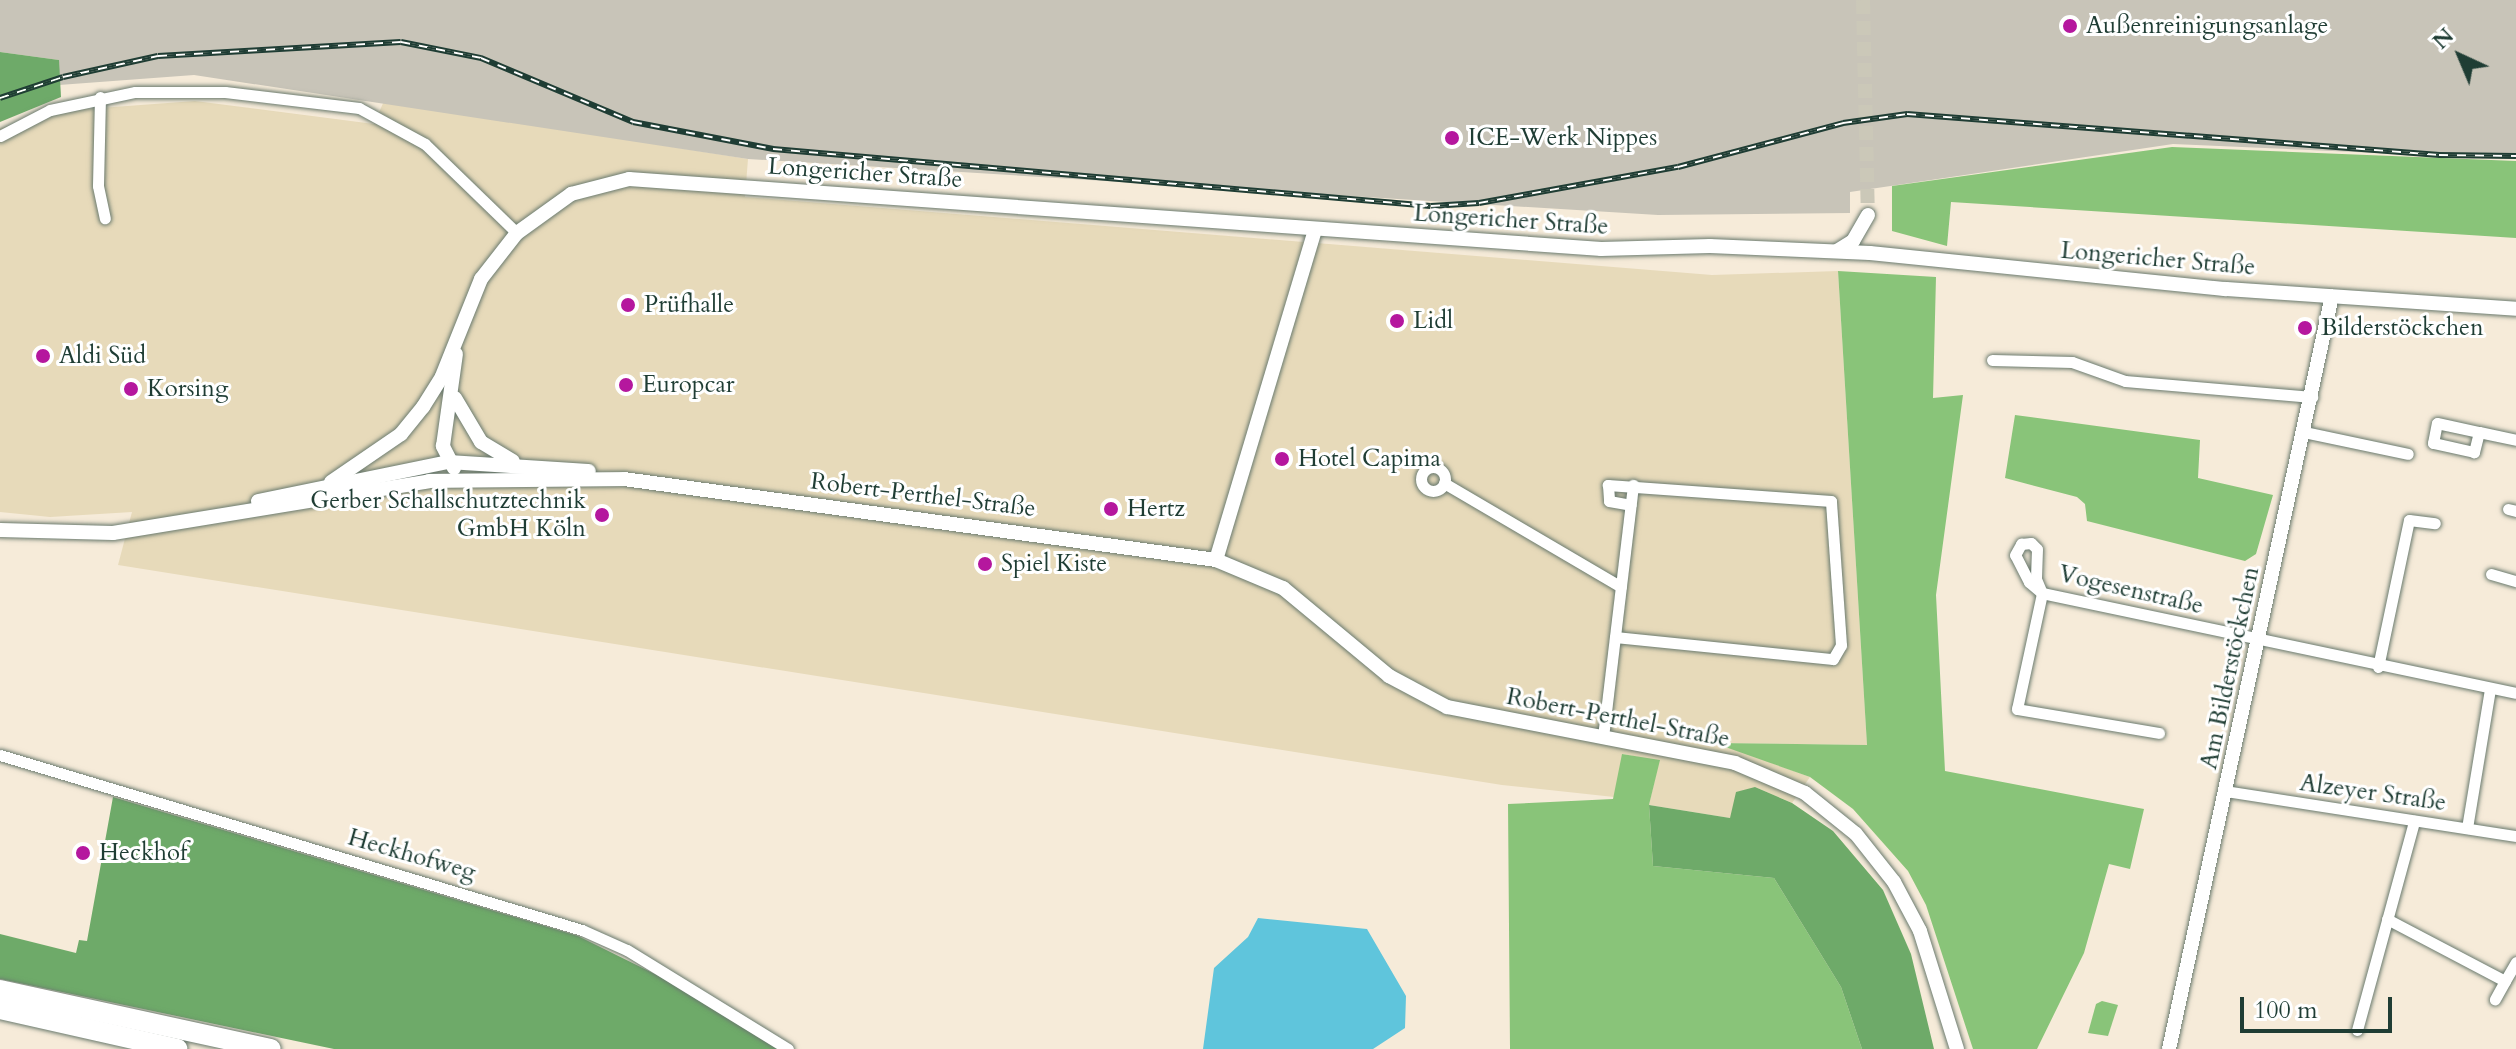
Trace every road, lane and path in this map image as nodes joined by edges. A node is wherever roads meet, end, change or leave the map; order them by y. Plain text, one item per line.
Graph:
1 (100, 97) junction
2 (0, 136) edge
3 (105, 218) dead end
4 (1315, 229) junction
5 (517, 233) junction
6 (1837, 251) junction
7 (1870, 253) junction
8 (2332, 296) junction
9 (2516, 309) edge
10 (460, 333) junction
11 (1992, 360) dead end
12 (454, 391) junction
13 (2312, 397) junction
14 (2304, 432) junction
15 (2479, 432) dead end
16 (2516, 440) edge
17 (2408, 454) dead end
18 (448, 462) junction
19 (521, 463) junction
20 (624, 479) junction
21 (429, 481) junction
22 (475, 481) junction
23 (331, 482) junction
24 (1444, 483) dead end
25 (1633, 485) junction
26 (1631, 505) junction
27 (2435, 523) dead end
28 (165, 525) junction
29 (0, 530) edge
30 (1216, 560) junction
31 (2491, 574) dead end
32 (2516, 581) edge
33 (1621, 587) junction
34 (1615, 637) junction
35 (2258, 641) junction
36 (2378, 667) junction
37 (2490, 689) junction
38 (2516, 693) edge
39 (2159, 733) dead end
40 (1603, 737) junction
41 (0, 755) edge
42 (2225, 791) junction
43 (2414, 821) junction
44 (2467, 828) junction
45 (2516, 836) edge
46 (2387, 919) junction
47 (2516, 962) edge
48 (2505, 981) junction
49 (0, 990) edge
50 (1939, 993) junction
51 (2495, 999) dead end
52 (0, 1009) edge
53 (2357, 1030) dead end
54 (178, 1049) edge
55 (271, 1049) edge
56 (788, 1049) edge
57 (1949, 1049) edge
58 (1957, 1049) edge
59 (2169, 1049) edge

1 - 2 street
1 - 3 street
1 - 5 street
4 - 5 street, Longericher Straße
4 - 6 street, Longericher Straße
4 - 30 street
5 - 10 street, Longericher Straße
6 - 7 street, Longericher Straße
6 - 7 street
7 - 8 street, Longericher Straße
8 - 9 street, Longericher Straße
8 - 13 street, Am Bilderstöckchen
10 - 12 street, Longericher Straße
10 - 23 street, Longericher Straße
11 - 13 street
12 - 18 street, Longericher Straße
12 - 19 street
13 - 14 street, Am Bilderstöckchen
14 - 17 street
14 - 35 street, Am Bilderstöckchen
15 - 16 street
18 - 19 street, Robert-Perthel-Straße
18 - 21 street
18 - 22 street
18 - 23 street, Robert-Perthel-Straße
19 - 20 street, Robert-Perthel-Straße
20 - 22 street, Robert-Perthel-Straße
20 - 30 street, Robert-Perthel-Straße
21 - 22 street, Robert-Perthel-Straße
21 - 28 street, Robert-Perthel-Straße
23 - 28 street, Robert-Perthel-Straße
24 - 33 street
25 - 26 street
25 - 26 street
25 - 34 street
26 - 33 street
27 - 36 street
28 - 29 street, Robert-Perthel-Straße
30 - 40 street, Robert-Perthel-Straße
31 - 32 street
33 - 34 street
34 - 40 street
35 - 36 street, Vogesenstraße
35 - 39 street, Vogesenstraße
35 - 42 street, Am Bilderstöckchen
36 - 37 street, Vogesenstraße
37 - 38 street, Vogesenstraße
37 - 44 street
40 - 50 street, Robert-Perthel-Straße
41 - 56 street, Heckhofweg
42 - 43 street, Alzeyer Straße
42 - 59 street, Am Bilderstöckchen
43 - 44 street, Alzeyer Straße
43 - 46 street
44 - 45 street, Alzeyer Straße
46 - 48 street
46 - 53 street
47 - 48 street
48 - 51 street
49 - 55 highway
50 - 57 street, Robert-Perthel-Straße
50 - 58 street, Robert-Perthel-Straße
52 - 54 highway

